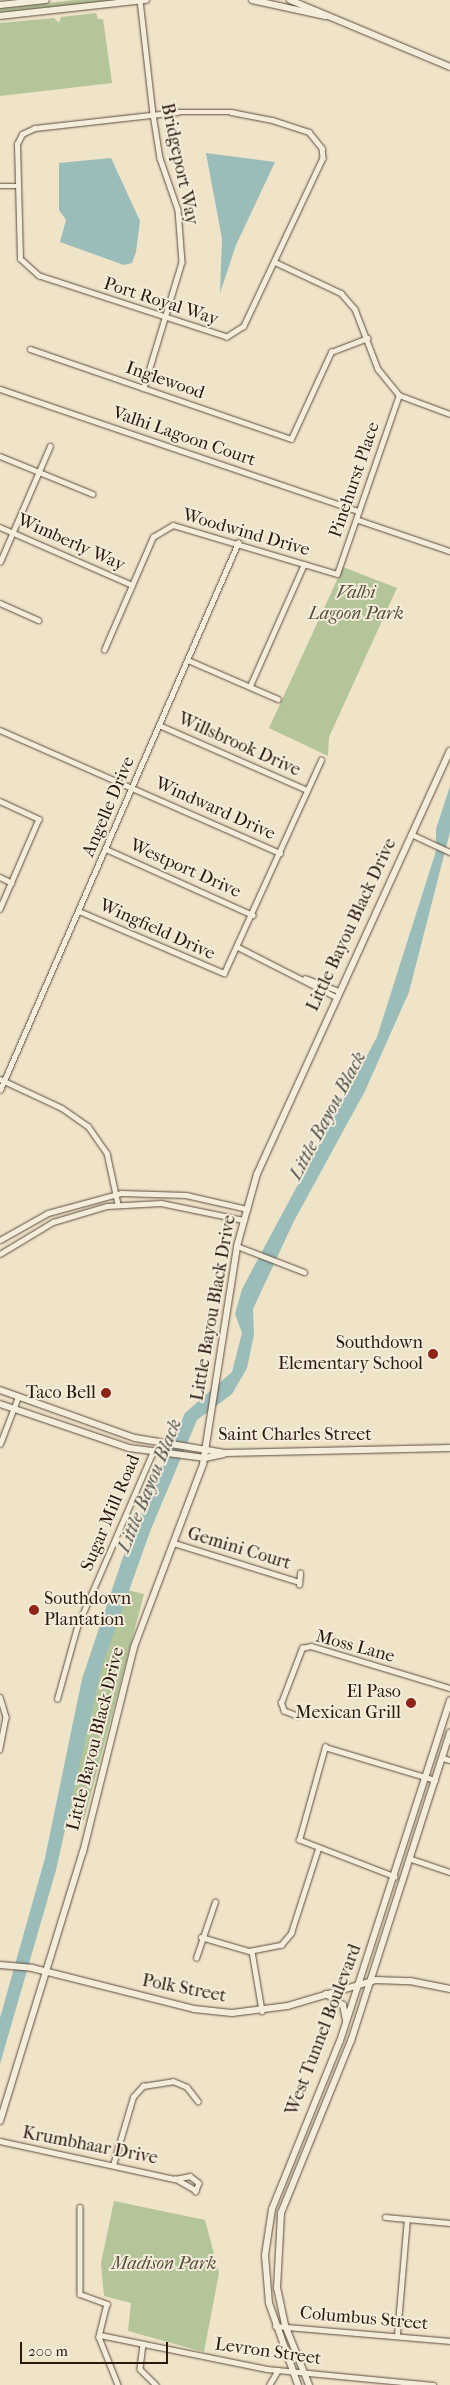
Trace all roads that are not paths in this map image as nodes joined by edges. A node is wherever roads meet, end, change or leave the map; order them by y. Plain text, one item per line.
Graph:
1 (45, 0) edge
2 (142, 0) edge
3 (252, 0) edge
4 (290, 0) edge
5 (0, 5) edge
6 (0, 16) edge
7 (346, 21) junction
8 (450, 67) edge
9 (153, 114) junction
10 (0, 186) edge
11 (18, 186) junction
12 (275, 262) junction
13 (167, 320) junction
14 (367, 338) junction
15 (30, 349) dead end
16 (144, 388) junction
17 (0, 389) edge
18 (398, 395) junction
19 (450, 414) edge
20 (50, 446) dead end
21 (0, 456) edge
22 (39, 472) junction
23 (93, 494) dead end
24 (359, 511) junction
25 (356, 519) junction
26 (0, 527) edge
27 (13, 532) junction
28 (238, 543) junction
29 (450, 551) edge
30 (0, 562) edge
31 (304, 564) junction
32 (337, 574) joint
33 (132, 585) junction
34 (0, 603) edge
35 (38, 620) dead end
36 (104, 650) dead end
37 (188, 660) junction
38 (250, 686) junction
39 (278, 699) dead end
40 (160, 725) junction
41 (1, 731) edge
42 (0, 737) edge
43 (450, 751) edge
44 (321, 760) dead end
45 (132, 787) junction
46 (307, 790) junction
47 (0, 801) edge
48 (411, 834) junction
49 (106, 849) junction
50 (449, 852) edge
51 (280, 853) junction
52 (0, 877) edge
53 (12, 883) junction
54 (0, 909) edge
55 (79, 911) junction
56 (253, 915) junction
57 (238, 947) junction
58 (337, 994) junction
59 (2, 1080) edge
60 (0, 1090) edge
61 (116, 1194) junction
62 (118, 1204) junction
63 (247, 1210) junction
64 (244, 1220) junction
65 (0, 1240) edge
66 (237, 1246) junction
67 (0, 1254) edge
68 (304, 1272) dead end
69 (0, 1390) edge
70 (18, 1397) junction
71 (0, 1404) edge
72 (13, 1408) junction
73 (0, 1444) edge
74 (450, 1448) edge
75 (206, 1450) junction
76 (153, 1451) junction
77 (225, 1453) junction
78 (205, 1458) junction
79 (174, 1543) junction
80 (300, 1573) dead end
81 (450, 1688) edge
82 (0, 1697) edge
83 (57, 1699) dead end
84 (450, 1700) edge
85 (297, 1716) dead end
86 (450, 1733) edge
87 (0, 1748) edge
88 (446, 1759) edge
89 (426, 1778) junction
90 (435, 1780) junction
91 (318, 1849) junction
92 (411, 1859) junction
93 (450, 1872) edge
94 (395, 1877) junction
95 (215, 1902) dead end
96 (200, 1937) junction
97 (252, 1951) junction
98 (196, 1958) dead end
99 (0, 1965) edge
100 (47, 1971) junction
101 (371, 1981) junction
102 (360, 1984) junction
103 (450, 1989) edge
104 (326, 1994) junction
105 (262, 2011) junction
106 (347, 2022) junction
107 (325, 2076) junction
108 (335, 2080) junction
109 (198, 2100) dead end
110 (0, 2121) edge
111 (0, 2141) edge
112 (113, 2165) junction
113 (175, 2179) junction
114 (80, 2207) dead end
115 (385, 2217) dead end
116 (407, 2219) junction
117 (450, 2223) edge
118 (285, 2325) junction
119 (275, 2326) junction
120 (100, 2335) junction
121 (397, 2336) junction
122 (450, 2340) edge
123 (143, 2344) junction
124 (278, 2370) junction
125 (293, 2372) junction
126 (304, 2373) junction
127 (118, 2385) edge
128 (156, 2385) edge
129 (269, 2385) edge
130 (298, 2385) edge
131 (309, 2385) edge
132 (434, 2385) edge

1 - 5 main road
2 - 6 main road
2 - 9 street, Bridgeport Way
3 - 7 main road
4 - 7 main road
7 - 8 main road
9 - 11 street, Port Royal Way
9 - 12 street, Port Royal Way
9 - 13 street, Bridgeport Way
10 - 11 street
11 - 13 street, Port Royal Way
12 - 13 street, Port Royal Way
12 - 14 street
13 - 16 street, Bridgeport Way
14 - 16 street, Inglewood
14 - 18 street
15 - 16 street, Inglewood
17 - 24 street, Valhi Lagoon Court
18 - 19 street
18 - 24 street, Pinehurst Place
20 - 22 street
21 - 22 street
22 - 23 street
22 - 27 street
24 - 25 street, Pinehurst Place
25 - 29 street
25 - 32 street, Pinehurst Place
26 - 27 street, Wimberly Way
27 - 30 street
27 - 33 street, Wimberly Way
28 - 31 street, Woodwind Drive
28 - 33 street, Woodwind Drive
28 - 37 street, Angelle Drive
31 - 32 street, Woodwind Drive
31 - 38 street
33 - 36 street, Woodwind Drive
34 - 35 street
37 - 38 street
37 - 40 street, Angelle Drive
38 - 39 street
40 - 45 street, Angelle Drive
40 - 46 street, Willsbrook Drive
41 - 42 street
41 - 45 street, Windward Drive
43 - 48 main road, Little Bayou Black Drive
44 - 46 street
45 - 49 street, Angelle Drive
45 - 51 street, Windward Drive
46 - 51 street
47 - 53 street
48 - 50 street
48 - 58 main road, Little Bayou Black Drive
49 - 55 street, Angelle Drive
49 - 56 street, Westport Drive
51 - 56 street
52 - 53 street
53 - 54 street
55 - 57 street, Wingfield Drive
55 - 59 street, Angelle Drive
56 - 57 street
57 - 58 street
58 - 63 main road, Little Bayou Black Drive
59 - 60 street, Angelle Drive
59 - 61 street
61 - 62 street
61 - 63 street
61 - 65 street
62 - 64 street
62 - 67 street
63 - 64 main road, Little Bayou Black Drive
64 - 66 main road, Little Bayou Black Drive
66 - 68 street
66 - 75 main road, Little Bayou Black Drive
69 - 70 main road, Saint Charles Street
70 - 72 street
70 - 75 main road, Saint Charles Street
71 - 72 main road, Saint Charles Street
72 - 73 street
72 - 76 main road, Saint Charles Street
74 - 77 main road, Saint Charles Street
75 - 77 main road, Saint Charles Street
75 - 78 main road, Little Bayou Black Drive
76 - 78 main road, Saint Charles Street
76 - 83 street, Sugar Mill Road
77 - 78 main road
78 - 79 main road, Little Bayou Black Drive
79 - 80 street, Gemini Court
79 - 100 main road, Little Bayou Black Drive
81 - 85 street, Moss Lane
82 - 87 street
84 - 89 main road, West Tunnel Boulevard
86 - 88 main road, West Tunnel Boulevard
88 - 90 main road, West Tunnel Boulevard
89 - 90 street
89 - 91 street
89 - 94 main road, West Tunnel Boulevard
90 - 92 main road, West Tunnel Boulevard
91 - 94 street
91 - 97 street
92 - 93 street
92 - 101 main road, West Tunnel Boulevard
94 - 102 main road, West Tunnel Boulevard
95 - 96 street
96 - 97 street
96 - 98 street
97 - 105 street
99 - 100 main road, Polk Street
100 - 105 main road, Polk Street
100 - 110 main road, Little Bayou Black Drive
101 - 102 main road, Polk Street
101 - 103 main road, Polk Street
101 - 108 main road, West Tunnel Boulevard
102 - 104 main road, Polk Street
102 - 106 main road, West Tunnel Boulevard
104 - 105 main road, Polk Street
104 - 106 main road
106 - 107 main road, West Tunnel Boulevard
107 - 108 street
107 - 119 main road, West Tunnel Boulevard
108 - 118 main road, West Tunnel Boulevard
109 - 112 street
111 - 112 street, Krumbhaar Drive
112 - 113 street, Krumbhaar Drive
113 - 113 street, Krumbhaar Drive
114 - 120 street
115 - 116 street
116 - 117 street
116 - 121 street
118 - 119 street, Columbus Street
118 - 121 street, Columbus Street
118 - 126 main road, West Tunnel Boulevard
119 - 125 main road, West Tunnel Boulevard
120 - 123 street, Levron Street
120 - 127 street
121 - 122 street, Columbus Street
123 - 124 street, Levron Street
123 - 128 street
124 - 125 street, Levron Street
124 - 129 street
125 - 126 street, Levron Street
125 - 130 main road, West Tunnel Boulevard
126 - 131 main road, West Tunnel Boulevard
126 - 132 street, Levron Street

